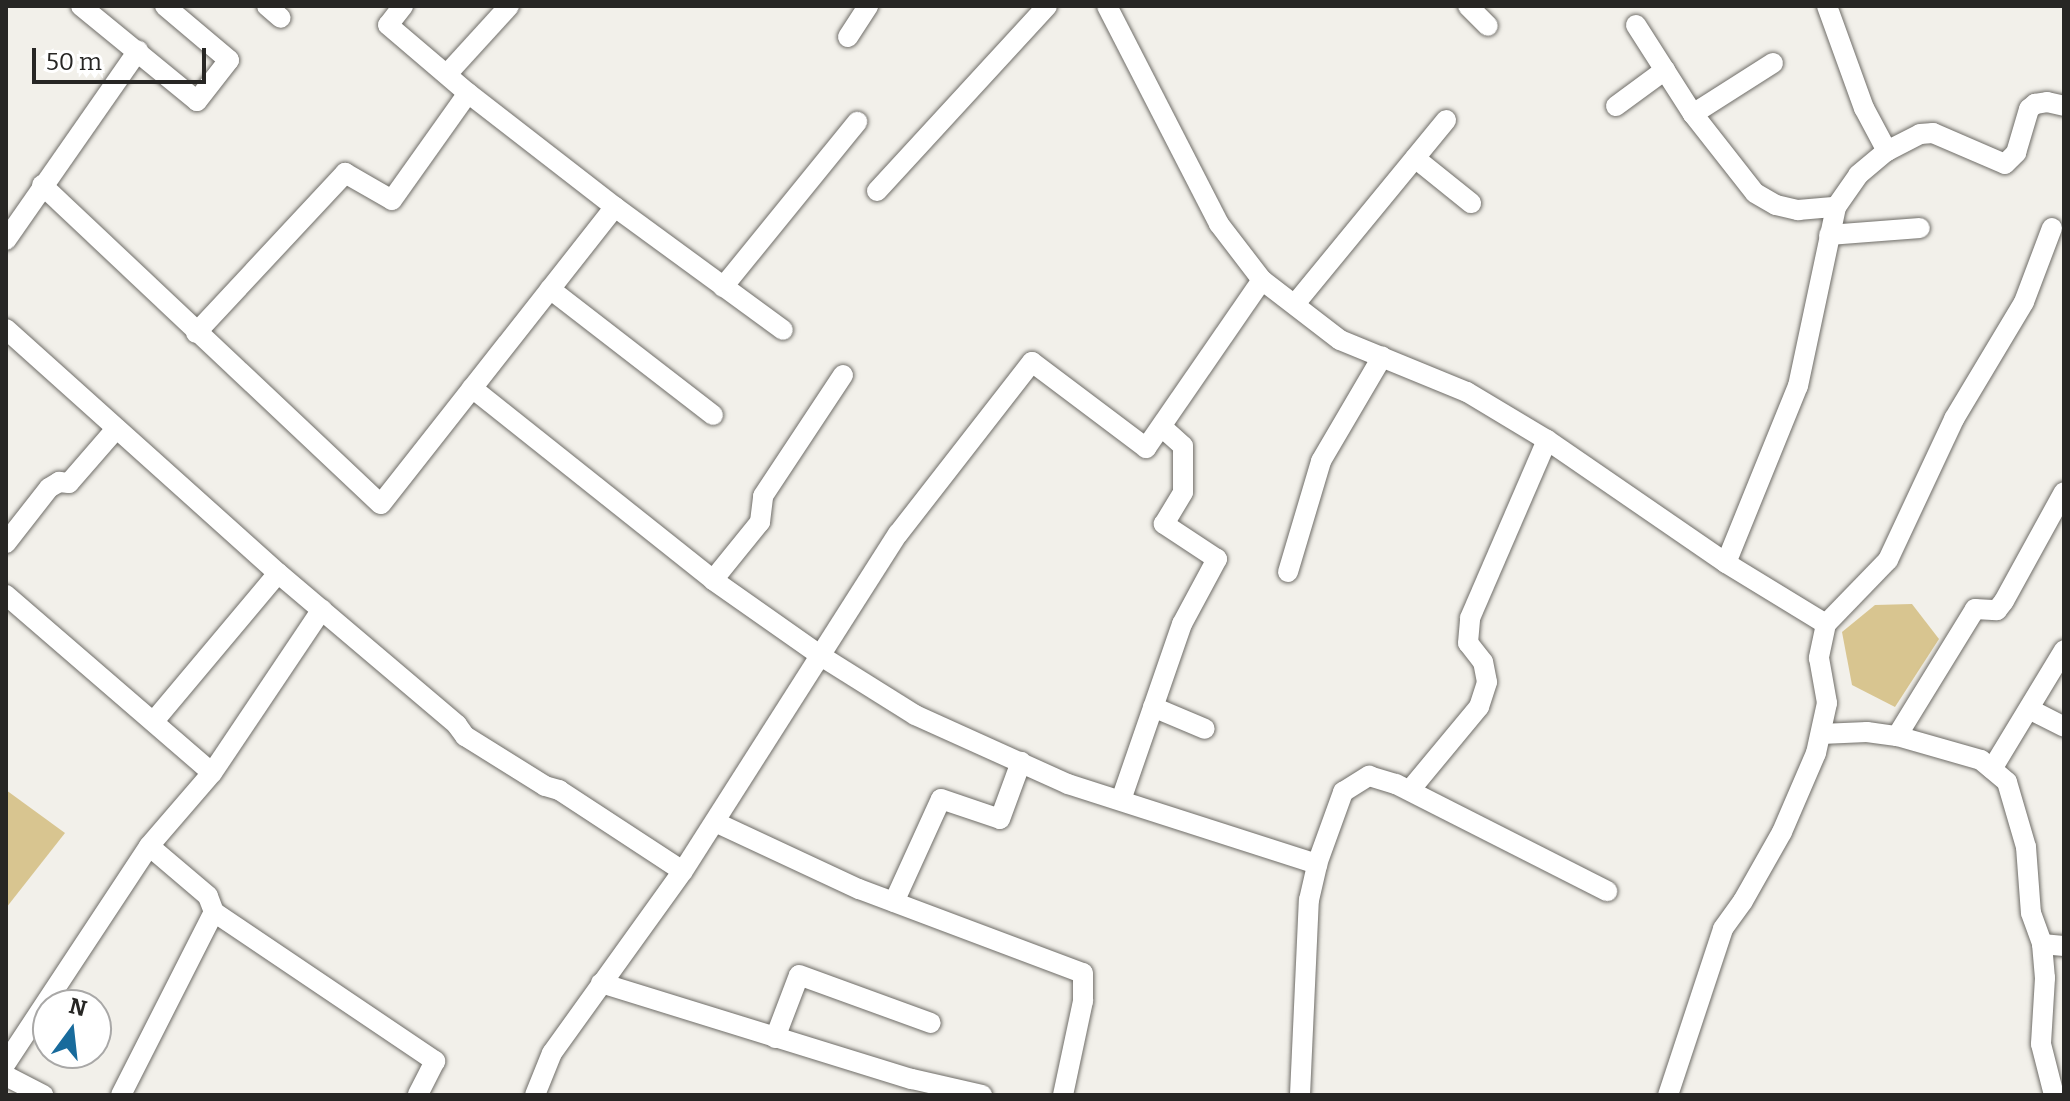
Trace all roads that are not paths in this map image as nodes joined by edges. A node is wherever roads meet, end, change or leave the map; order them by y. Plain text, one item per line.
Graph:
1 (81, 6) edge
2 (165, 6) edge
3 (403, 6) edge
4 (509, 6) edge
5 (868, 6) edge
6 (1047, 6) edge
7 (1107, 6) edge
8 (1468, 6) edge
9 (1827, 6) edge
10 (1636, 25) dead end
11 (1488, 26) dead end
12 (848, 37) dead end
13 (138, 51) junction
14 (1773, 63) dead end
15 (1665, 70) junction
16 (447, 74) junction
17 (468, 93) junction
18 (1616, 106) dead end
19 (2064, 106) edge
20 (1693, 114) junction
21 (1446, 120) dead end
22 (857, 122) dead end
23 (1887, 151) junction
24 (1415, 158) junction
25 (42, 185) junction
26 (877, 191) dead end
27 (1471, 203) dead end
28 (615, 207) junction
29 (1836, 207) junction
30 (1920, 228) dead end
31 (2052, 228) dead end
32 (8, 234) edge
33 (1829, 235) junction
34 (1262, 280) junction
35 (723, 287) junction
36 (550, 289) junction
37 (1295, 304) junction
38 (6, 329) edge
39 (783, 330) dead end
40 (196, 333) junction
41 (1382, 357) junction
42 (843, 375) dead end
43 (472, 388) junction
44 (713, 415) dead end
45 (1162, 427) junction
46 (116, 429) junction
47 (1547, 440) junction
48 (2064, 492) edge
49 (6, 543) edge
50 (1726, 563) junction
51 (1288, 572) dead end
52 (278, 573) junction
53 (713, 580) junction
54 (6, 595) edge
55 (322, 609) junction
56 (1826, 624) junction
57 (2064, 650) edge
58 (821, 656) junction
59 (1153, 707) junction
60 (2029, 709) junction
61 (154, 721) junction
62 (2064, 727) edge
63 (1205, 729) dead end
64 (1821, 734) junction
65 (1897, 736) junction
66 (1021, 762) junction
67 (1992, 769) junction
68 (212, 773) junction
69 (1410, 790) junction
70 (1121, 800) junction
71 (715, 822) junction
72 (149, 846) junction
73 (1317, 864) junction
74 (683, 871) junction
75 (1607, 891) dead end
76 (894, 902) junction
77 (214, 912) junction
78 (2042, 944) junction
79 (2064, 946) edge
80 (601, 983) junction
81 (931, 1023) dead end
82 (775, 1038) junction
83 (6, 1063) edge
84 (6, 1076) edge
85 (43, 1095) edge
86 (121, 1095) edge
87 (418, 1095) edge
88 (535, 1095) edge
89 (982, 1095) edge
90 (1063, 1095) edge
91 (1300, 1095) edge
92 (1668, 1095) edge
93 (2054, 1095) edge

1 - 13 street
2 - 13 street
3 - 16 street
4 - 16 street
5 - 12 street
6 - 26 street
7 - 34 street
8 - 11 street
9 - 23 street
10 - 15 street
13 - 25 street
14 - 20 street
15 - 18 street
15 - 20 street
16 - 17 street
17 - 28 street
17 - 40 street
19 - 23 street
20 - 29 street
21 - 24 street
22 - 35 street
23 - 29 street
24 - 27 street
24 - 37 street
25 - 32 street
25 - 40 street
28 - 35 street
28 - 36 street
29 - 33 street
30 - 33 street
31 - 56 street
33 - 50 street
34 - 37 street
34 - 45 street
35 - 39 street
36 - 43 street
36 - 44 street
37 - 41 street
38 - 46 street
40 - 43 street
41 - 47 street
41 - 51 street
42 - 53 street
43 - 53 street
45 - 58 street
45 - 59 street
46 - 49 street
46 - 52 street
47 - 50 street
47 - 69 street
48 - 65 street
50 - 56 street
52 - 55 street
52 - 61 street
53 - 58 street
54 - 61 street
55 - 68 street
55 - 74 street
56 - 64 street
57 - 60 street
58 - 66 street
58 - 71 street
59 - 63 street
59 - 70 street
60 - 62 street
60 - 67 street
61 - 68 street
64 - 65 street
64 - 92 street
65 - 67 street
66 - 70 street
66 - 76 street
67 - 78 street
68 - 72 street
69 - 73 street
69 - 75 street
70 - 73 street
71 - 74 street
71 - 76 street
72 - 77 street
72 - 83 street
73 - 91 street
74 - 80 street
76 - 90 street
77 - 86 street
77 - 87 street
78 - 79 street
78 - 93 street
80 - 82 street
80 - 88 street
81 - 82 street
82 - 89 street
84 - 85 street

